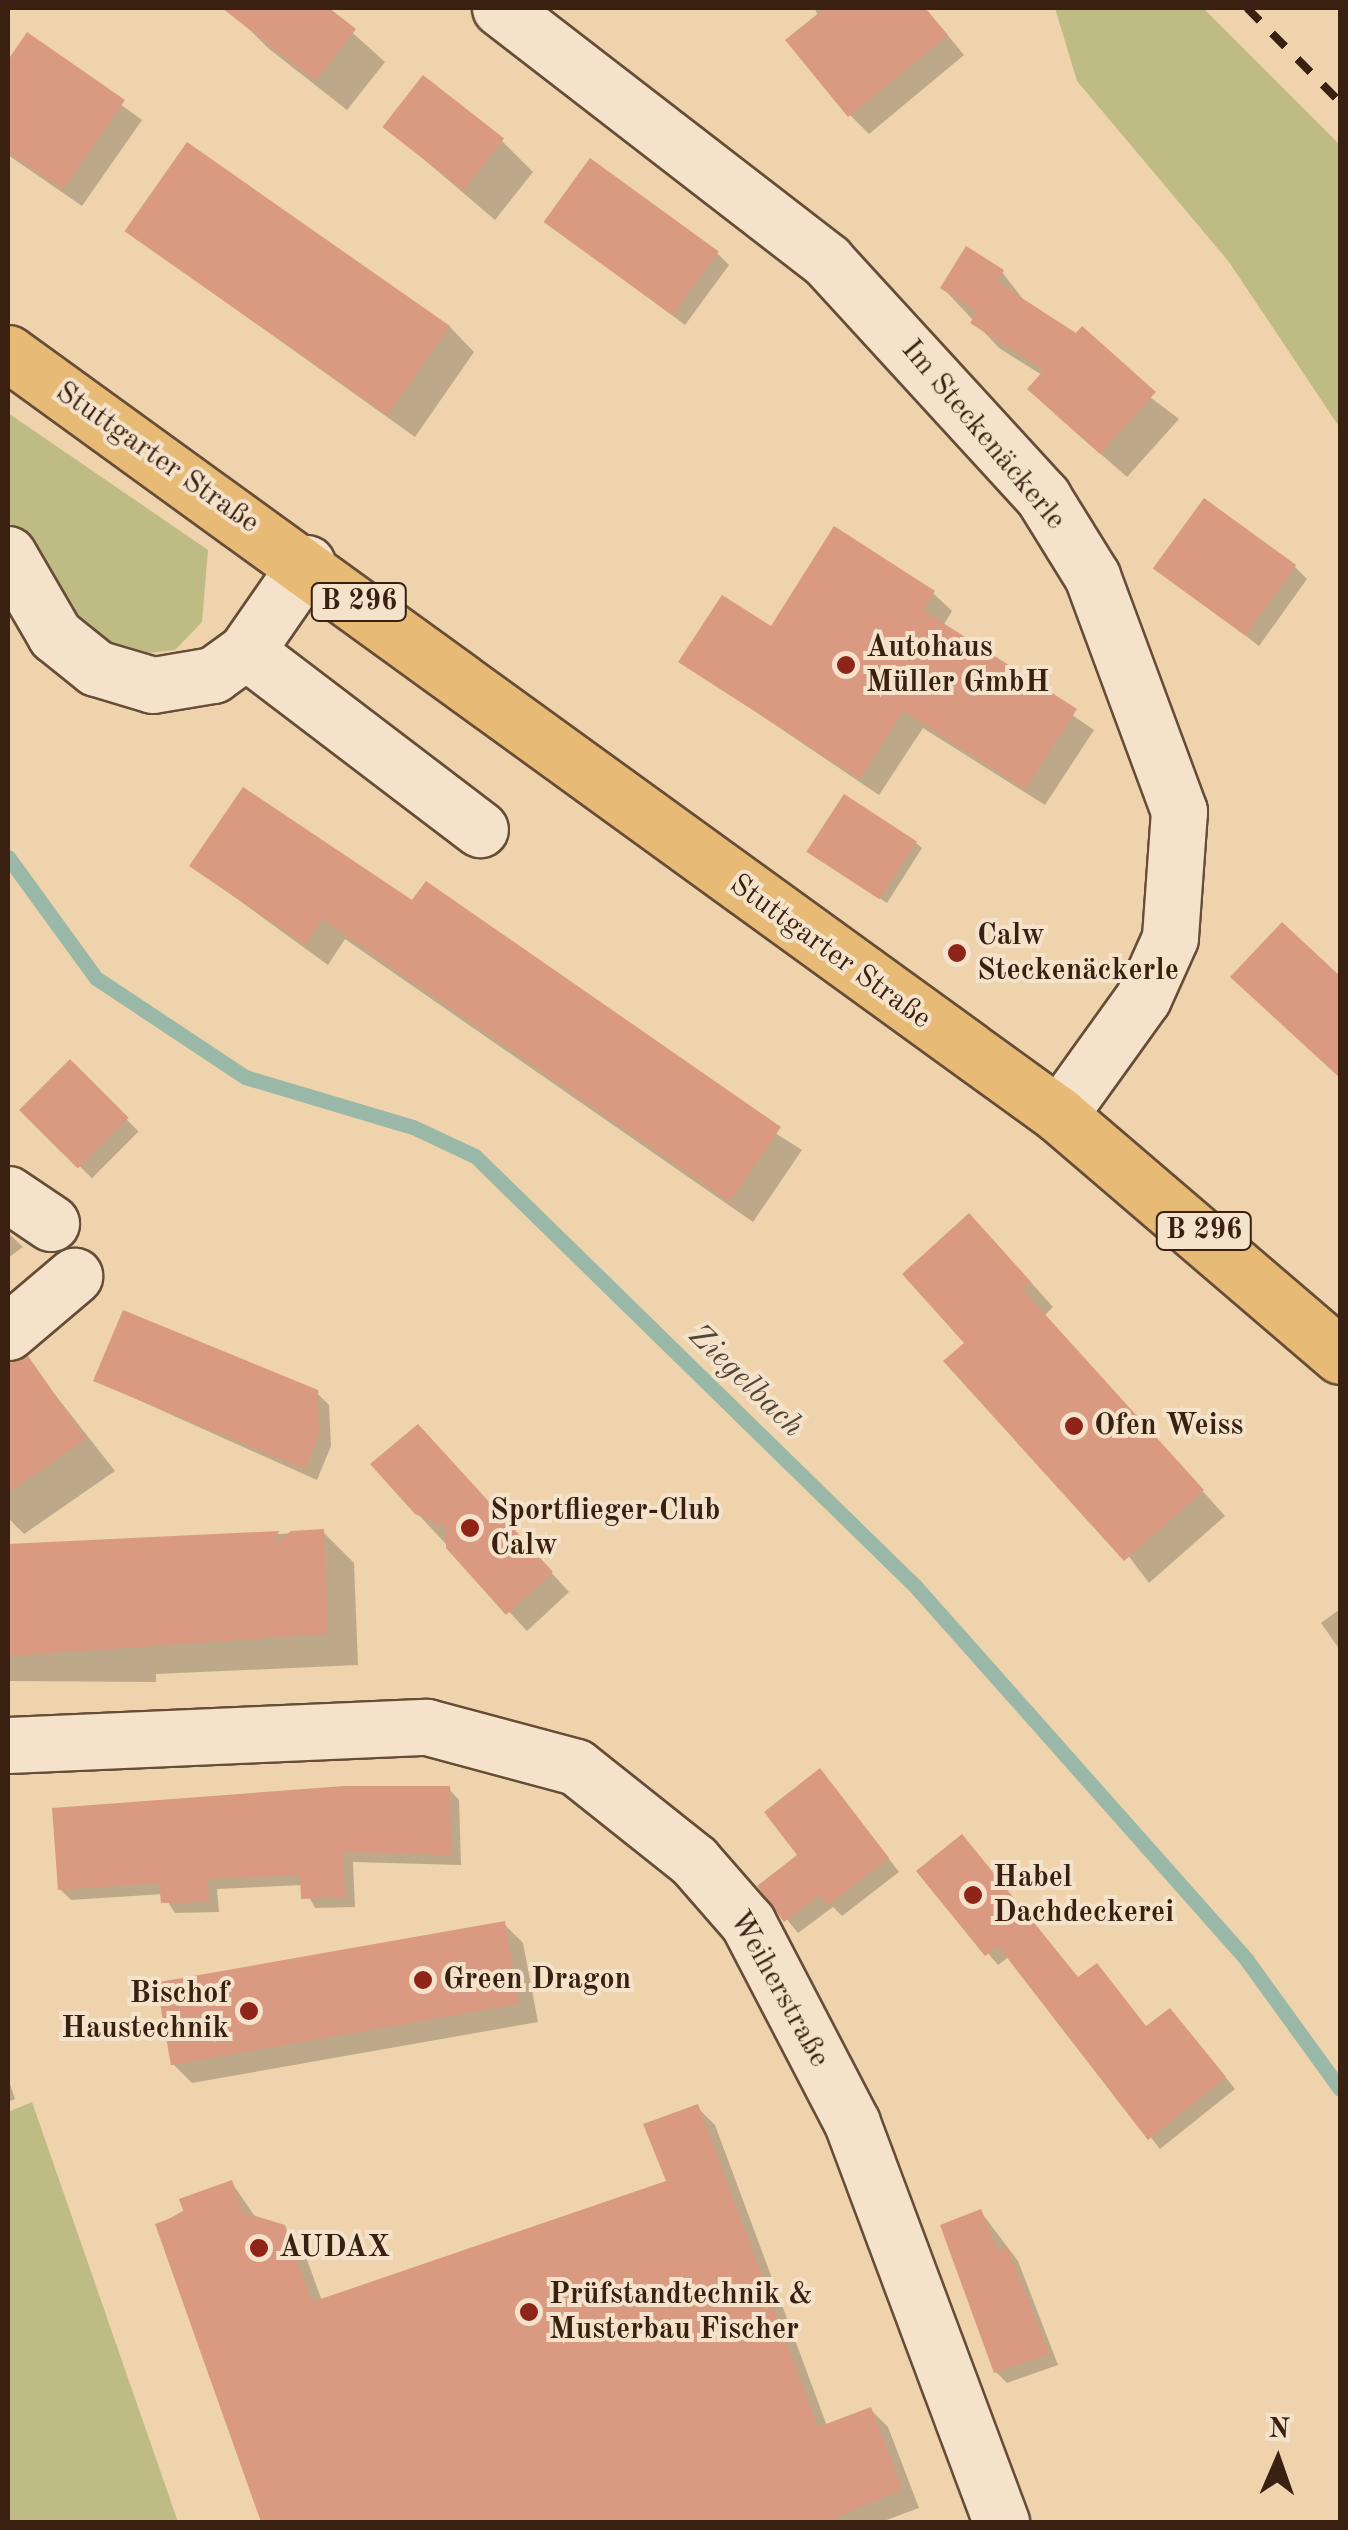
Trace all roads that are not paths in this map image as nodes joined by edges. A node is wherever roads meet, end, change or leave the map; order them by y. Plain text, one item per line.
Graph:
1 (500, 8) edge
2 (8, 353) edge
3 (8, 554) edge
4 (307, 563) junction
5 (246, 651) junction
6 (480, 829) dead end
7 (1059, 1114) junction
8 (74, 1276) dead end
9 (8, 1332) edge
10 (1340, 1356) edge
11 (8, 1744) edge
12 (1001, 2522) edge

1 - 7 street, Im Steckenäckerle
2 - 4 main road, Stuttgarter Straße / B 296
3 - 5 street
4 - 5 street
4 - 7 main road, Stuttgarter Straße / B 296
5 - 6 street
7 - 10 main road, Stuttgarter Straße / B 296
8 - 9 street
11 - 12 street, Weiherstraße

